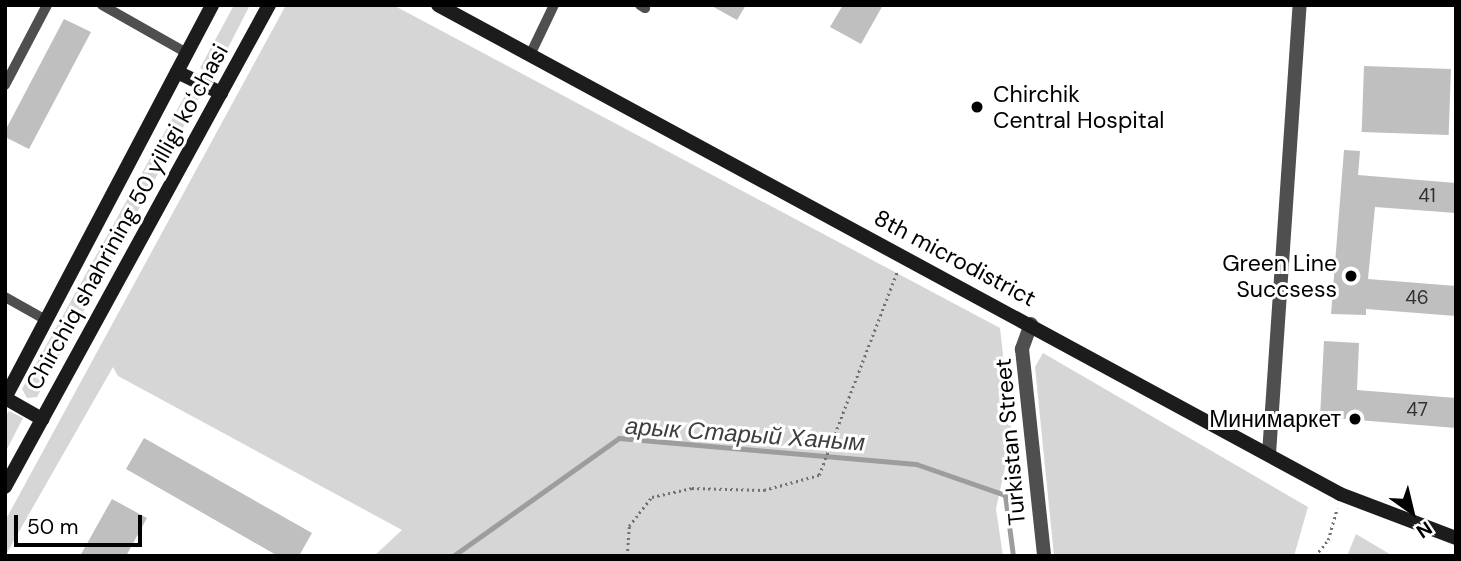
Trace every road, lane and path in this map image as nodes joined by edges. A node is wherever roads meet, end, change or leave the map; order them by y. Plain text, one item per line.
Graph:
1 (47, 5) edge
2 (102, 5) edge
3 (212, 5) edge
4 (269, 5) edge
5 (438, 5) edge
6 (554, 5) edge
7 (1300, 5) edge
8 (187, 53) junction
9 (530, 55) junction
10 (177, 72) junction
11 (5, 85) edge
12 (221, 93) junction
13 (904, 256) junction
14 (5, 297) edge
15 (46, 320) junction
16 (1031, 324) junction
17 (5, 398) edge
18 (43, 419) junction
19 (1269, 454) junction
20 (5, 487) edge
21 (1340, 495) junction
22 (1456, 538) edge
23 (627, 556) edge
24 (1044, 556) edge
25 (1315, 556) edge

1 - 11 lane
2 - 8 lane
3 - 8 street, Chirchiq shahrining 50 yilligi koʻchasi
4 - 12 street, Chirchiq shahrining 50 yilligi koʻchasi
5 - 9 street, 8th microdistrict
6 - 9 lane
7 - 19 street
8 - 10 street, Chirchiq shahrining 50 yilligi koʻchasi
9 - 13 street, 8th microdistrict
10 - 12 street
10 - 15 street, Chirchiq shahrining 50 yilligi koʻchasi
12 - 18 street, Chirchiq shahrining 50 yilligi koʻchasi
13 - 16 street, 8th microdistrict
13 - 23 path
14 - 15 lane
15 - 17 street, Chirchiq shahrining 50 yilligi koʻchasi
16 - 19 street, 8th microdistrict
16 - 24 street, Turkistan Street
17 - 18 street
18 - 20 street, Chirchiq shahrining 50 yilligi koʻchasi
19 - 21 street, 8th microdistrict
21 - 22 street, 8th microdistrict
21 - 25 path

